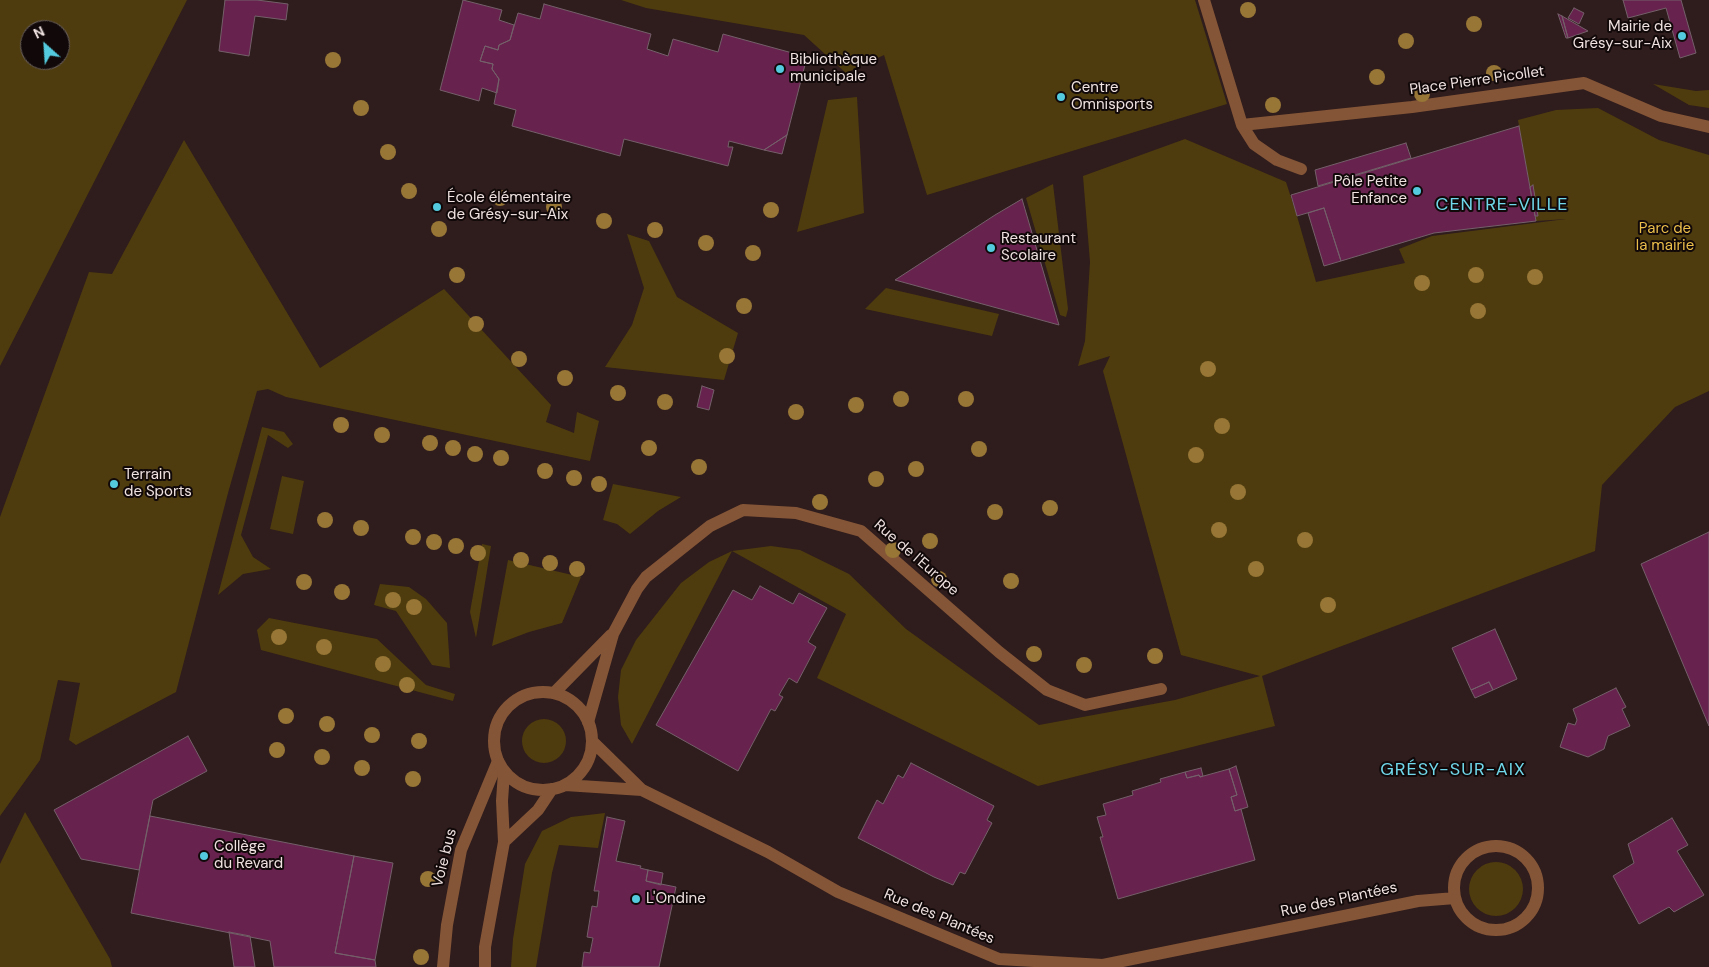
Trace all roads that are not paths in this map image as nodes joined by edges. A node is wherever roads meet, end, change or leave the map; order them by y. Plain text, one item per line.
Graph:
1 (1204, 0) edge
2 (1242, 125) junction
3 (1709, 127) edge
4 (1301, 169) dead end
5 (613, 634) junction
6 (1161, 689) dead end
7 (554, 693) junction
8 (588, 722) junction
9 (592, 741) junction
10 (501, 767) junction
11 (565, 785) junction
12 (552, 789) junction
13 (642, 790) junction
14 (504, 842) junction
15 (1455, 898) junction
16 (443, 967) edge
17 (485, 967) edge

1 - 2 street
2 - 3 street, Place Pierre Picollet
2 - 4 street
5 - 6 street, Rue de l'Europe
5 - 7 street, Rue de l'Europe
5 - 8 street, Rue de l'Europe
7 - 8 street
7 - 10 street
8 - 9 street
9 - 11 street
9 - 13 street, Rue des Plantées
10 - 12 street
10 - 14 street
10 - 16 street, Voie bus
11 - 12 street
11 - 13 street, Rue des Plantées
12 - 14 street
13 - 15 street, Rue des Plantées
14 - 17 street
15 - 15 street

